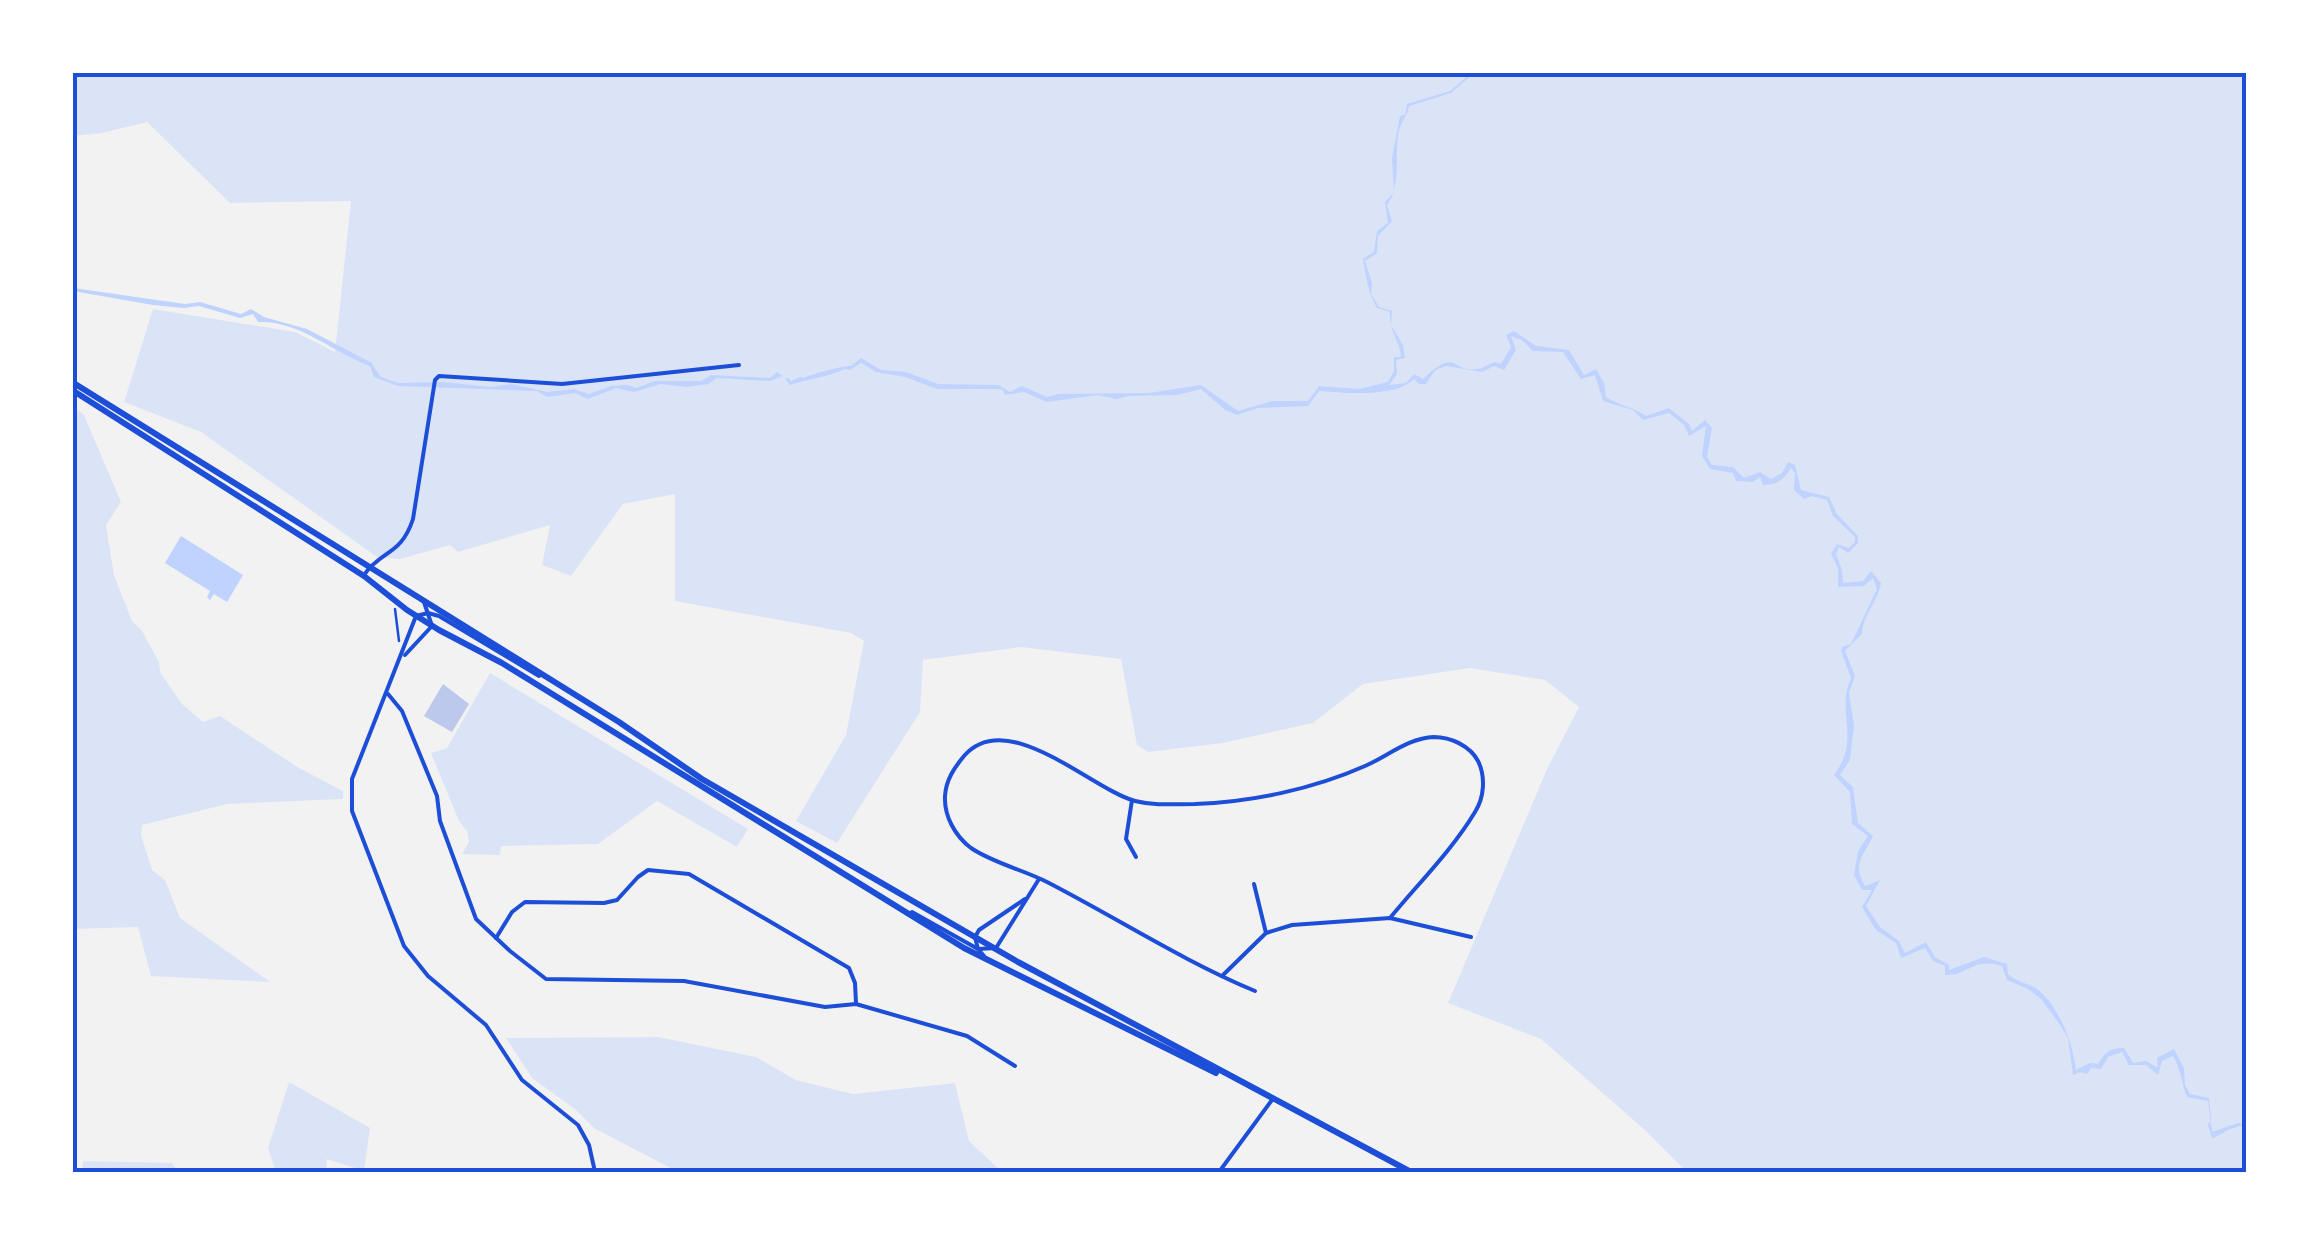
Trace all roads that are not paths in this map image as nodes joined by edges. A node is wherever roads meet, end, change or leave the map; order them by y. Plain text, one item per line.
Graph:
1 (739, 364) dead end
2 (72, 382) edge
3 (72, 390) edge
4 (370, 567) junction
5 (364, 576) junction
6 (423, 600) junction
7 (428, 613) junction
8 (416, 616) junction
9 (432, 626) junction
10 (402, 658) junction
11 (568, 690) junction
12 (387, 693) junction
13 (1132, 800) junction
14 (807, 854) junction
15 (1136, 857) dead end
16 (1040, 878) junction
17 (1254, 884) dead end
18 (1029, 896) junction
19 (1390, 918) junction
20 (1266, 933) junction
21 (1472, 936) dead end
22 (975, 937) junction
23 (496, 938) junction
24 (996, 948) junction
25 (978, 949) junction
26 (991, 963) junction
27 (1221, 977) junction
28 (1255, 991) dead end
29 (856, 1004) junction
30 (1014, 1066) dead end
31 (1272, 1100) junction
32 (596, 1172) edge
33 (1219, 1172) edge
34 (1411, 1172) edge

1 - 4 street
2 - 4 main road
3 - 5 main road
4 - 5 street
4 - 6 main road
5 - 8 main road
6 - 7 street
6 - 11 main road
7 - 8 street
7 - 9 street
7 - 11 street
8 - 9 main road
8 - 10 street
9 - 10 street
9 - 14 main road
10 - 12 street
11 - 22 main road
12 - 23 street
12 - 32 street
13 - 15 street
13 - 16 street
13 - 19 street
14 - 25 street
14 - 26 main road
16 - 18 street
16 - 27 street
17 - 20 street
18 - 22 street
18 - 24 street
19 - 20 street
19 - 21 street
20 - 27 street
22 - 24 main road
22 - 25 street
23 - 29 street
23 - 29 street
24 - 25 street
24 - 31 main road
25 - 26 street
26 - 31 main road
27 - 28 street
29 - 30 street
31 - 33 street
31 - 34 main road

